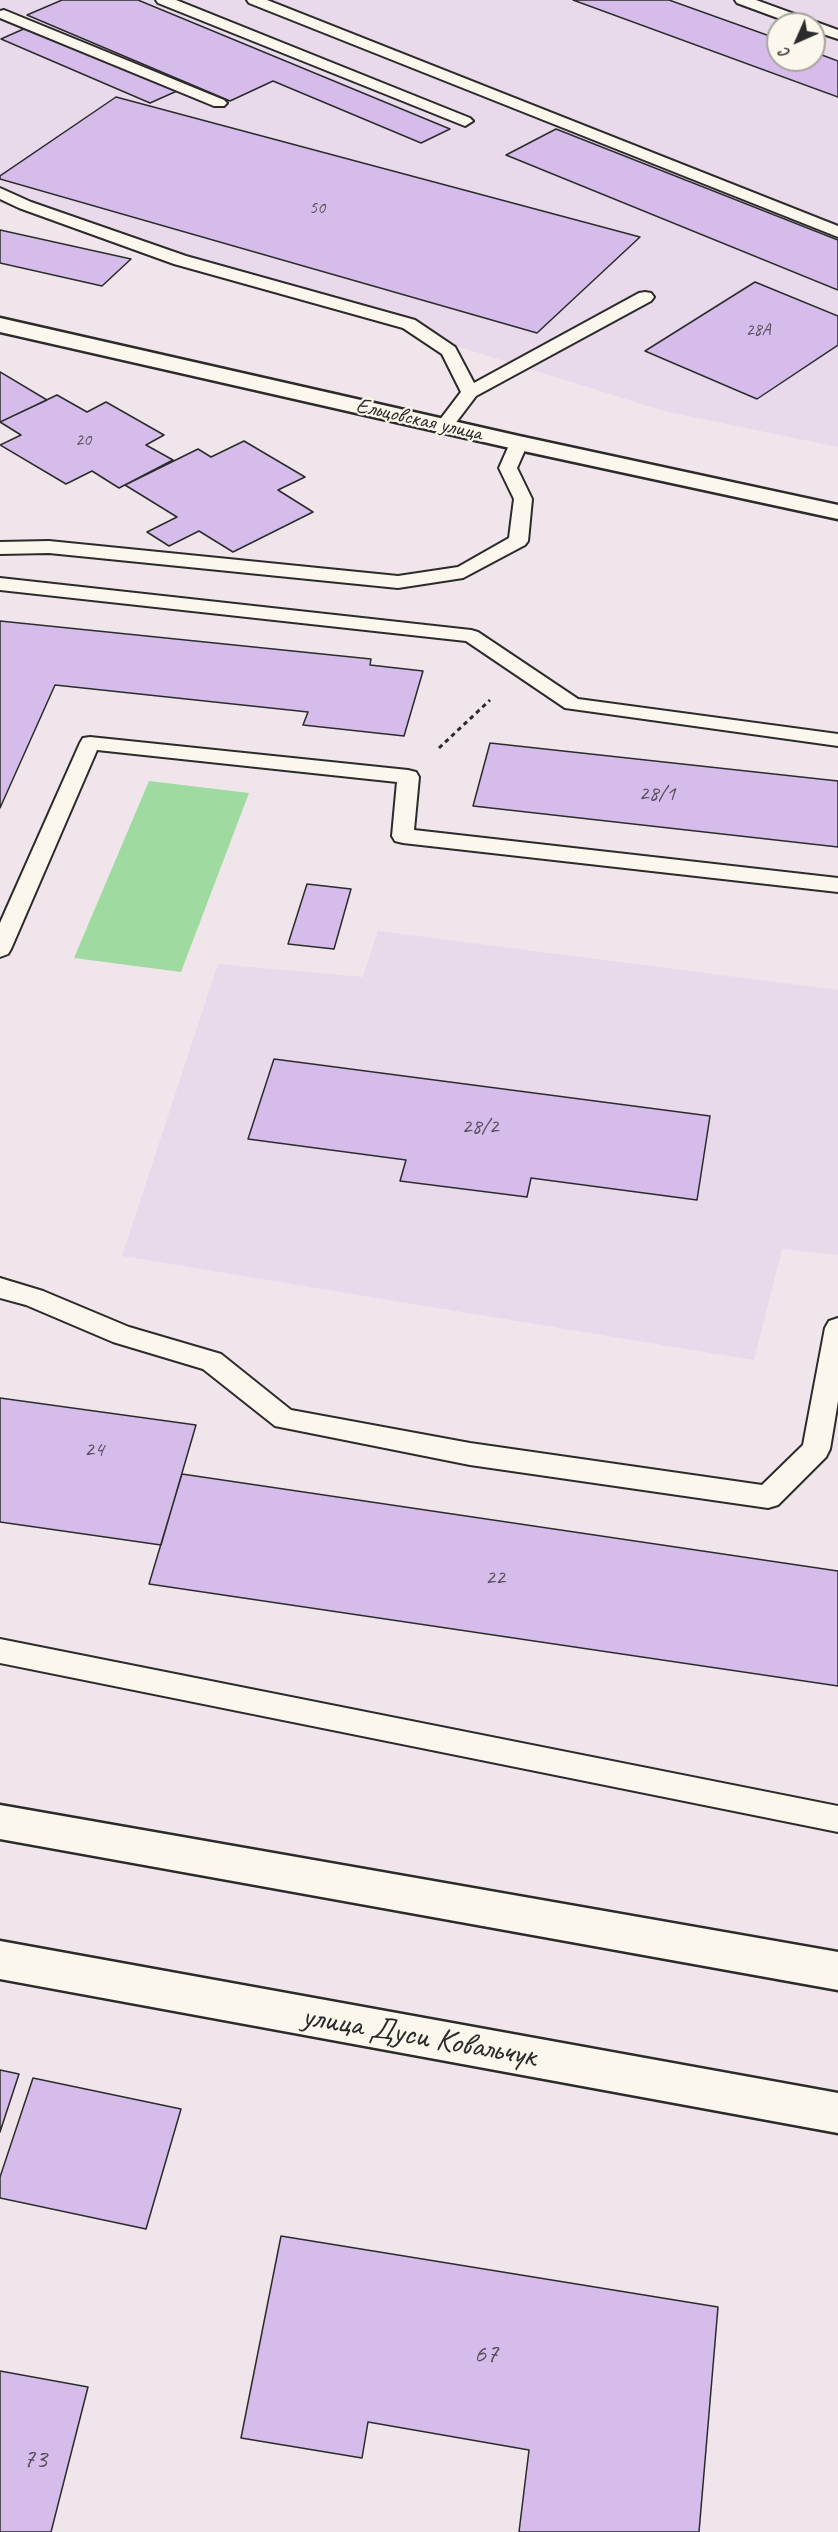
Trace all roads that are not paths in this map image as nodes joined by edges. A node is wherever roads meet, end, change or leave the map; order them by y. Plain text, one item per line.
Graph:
1 (163, 0) edge
2 (254, 0) edge
3 (288, 0) edge
4 (742, 0) edge
5 (271, 7) junction
6 (775, 12) edge
7 (6, 14) edge
8 (219, 103) dead end
9 (465, 121) dead end
10 (0, 193) edge
11 (838, 232) edge
12 (645, 297) dead end
13 (0, 325) edge
14 (470, 392) junction
15 (445, 426) junction
16 (519, 443) junction
17 (838, 512) edge
18 (0, 548) edge
19 (0, 584) edge
20 (838, 740) edge
21 (838, 885) edge
22 (0, 949) edge
23 (0, 1288) edge
24 (838, 1328) edge
25 (0, 1651) edge
26 (838, 1819) edge
27 (0, 1822) edge
28 (0, 1960) edge
29 (838, 1971) edge
30 (838, 2114) edge

1 - 9 lane
2 - 5 lane
3 - 5 lane
4 - 6 lane
5 - 11 lane
7 - 8 lane
10 - 14 lane
12 - 14 lane
13 - 15 main road, Ельцовская улица
14 - 15 lane
15 - 16 main road, Ельцовская улица
16 - 17 main road, Ельцовская улица
16 - 18 lane
19 - 20 lane
21 - 22 lane
23 - 24 lane
25 - 26 lane
27 - 29 main road
28 - 30 main road, улица Дуси Ковальчук

